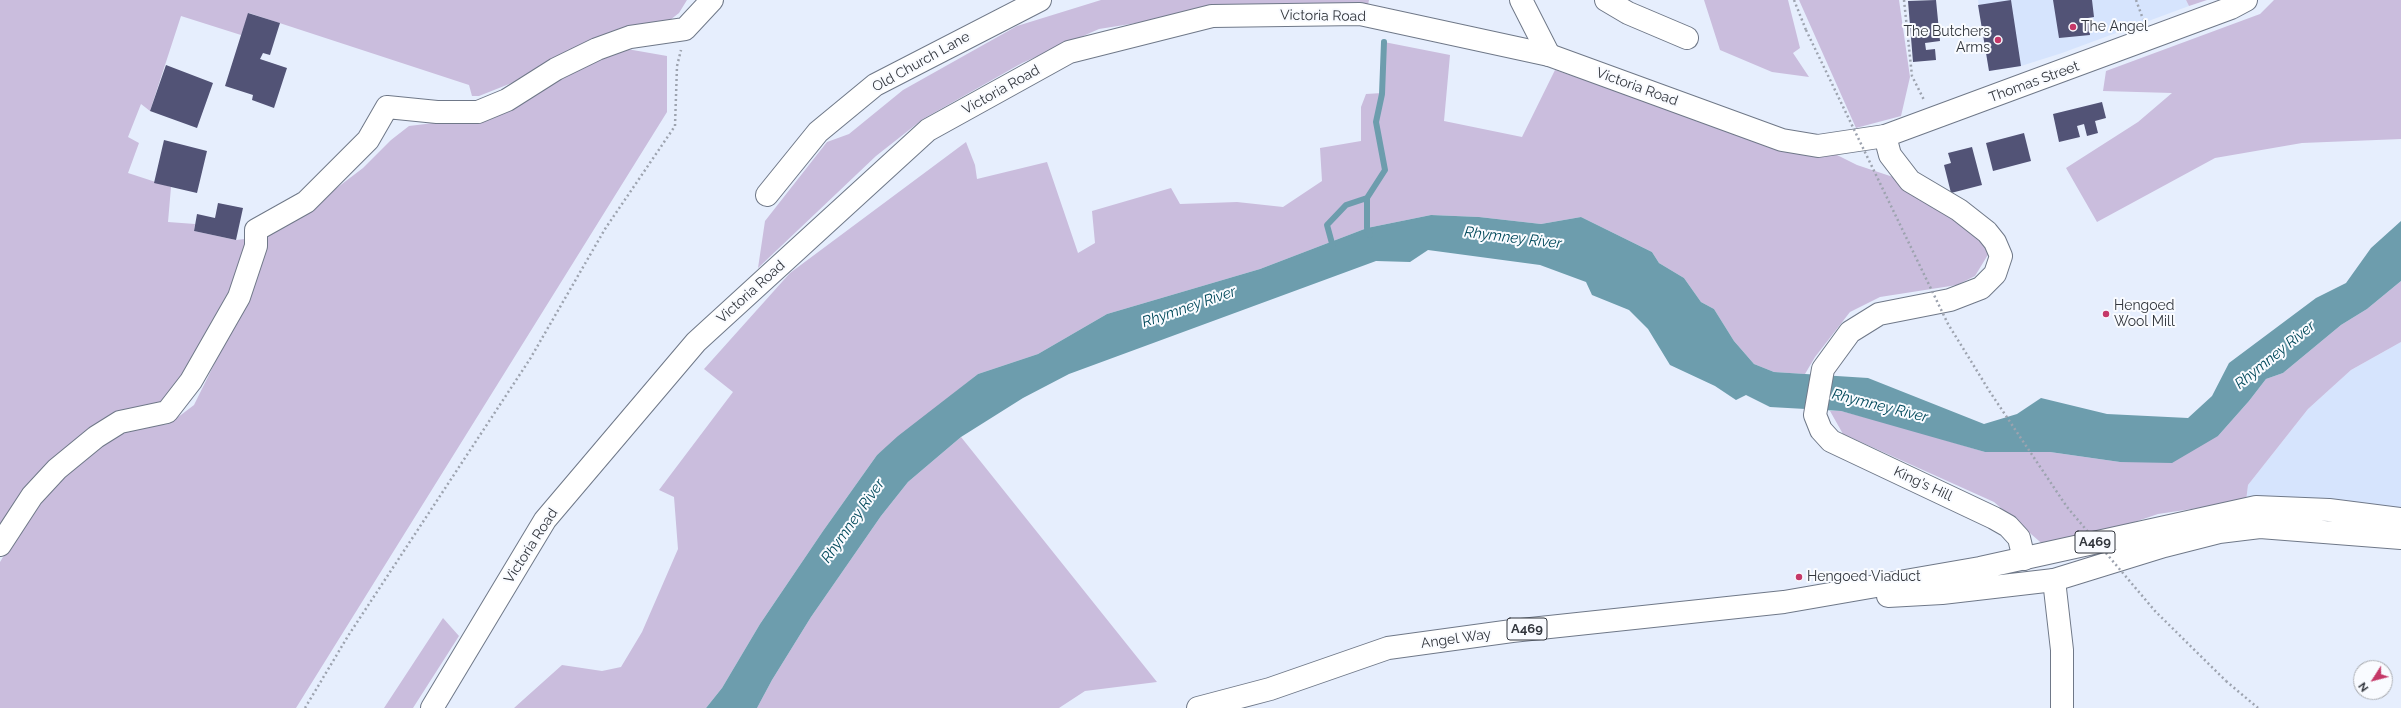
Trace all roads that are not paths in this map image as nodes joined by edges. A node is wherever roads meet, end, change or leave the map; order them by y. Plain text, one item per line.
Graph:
1 (712, 0) edge
2 (1040, 0) edge
3 (1521, 0) edge
4 (1606, 0) edge
5 (2246, 0) edge
6 (1687, 38) dead end
7 (1549, 55) junction
8 (1884, 136) junction
9 (1818, 146) joint
10 (767, 195) dead end
11 (2401, 519) edge
12 (2401, 538) edge
13 (0, 545) edge
14 (2024, 559) junction
15 (2054, 580) junction
16 (1791, 600) junction
17 (1270, 689) junction
18 (432, 708) edge
19 (1198, 708) edge
20 (1246, 708) edge
21 (2062, 708) edge

1 - 13 main road
2 - 10 main road, Old Church Lane
3 - 7 main road
4 - 6 main road
5 - 8 main road, Thomas Street
7 - 9 main road, Victoria Road
7 - 18 main road, Victoria Road
8 - 9 main road, Thomas Street
8 - 14 main road, King's Hill
11 - 14 main road, A469
12 - 15 main road, A469
14 - 16 main road, A469
15 - 16 main road, A469
15 - 21 main road
16 - 17 main road, Angel Way / A469
17 - 19 main road, Angel Way / A469
17 - 20 main road, Angel Way / A469

